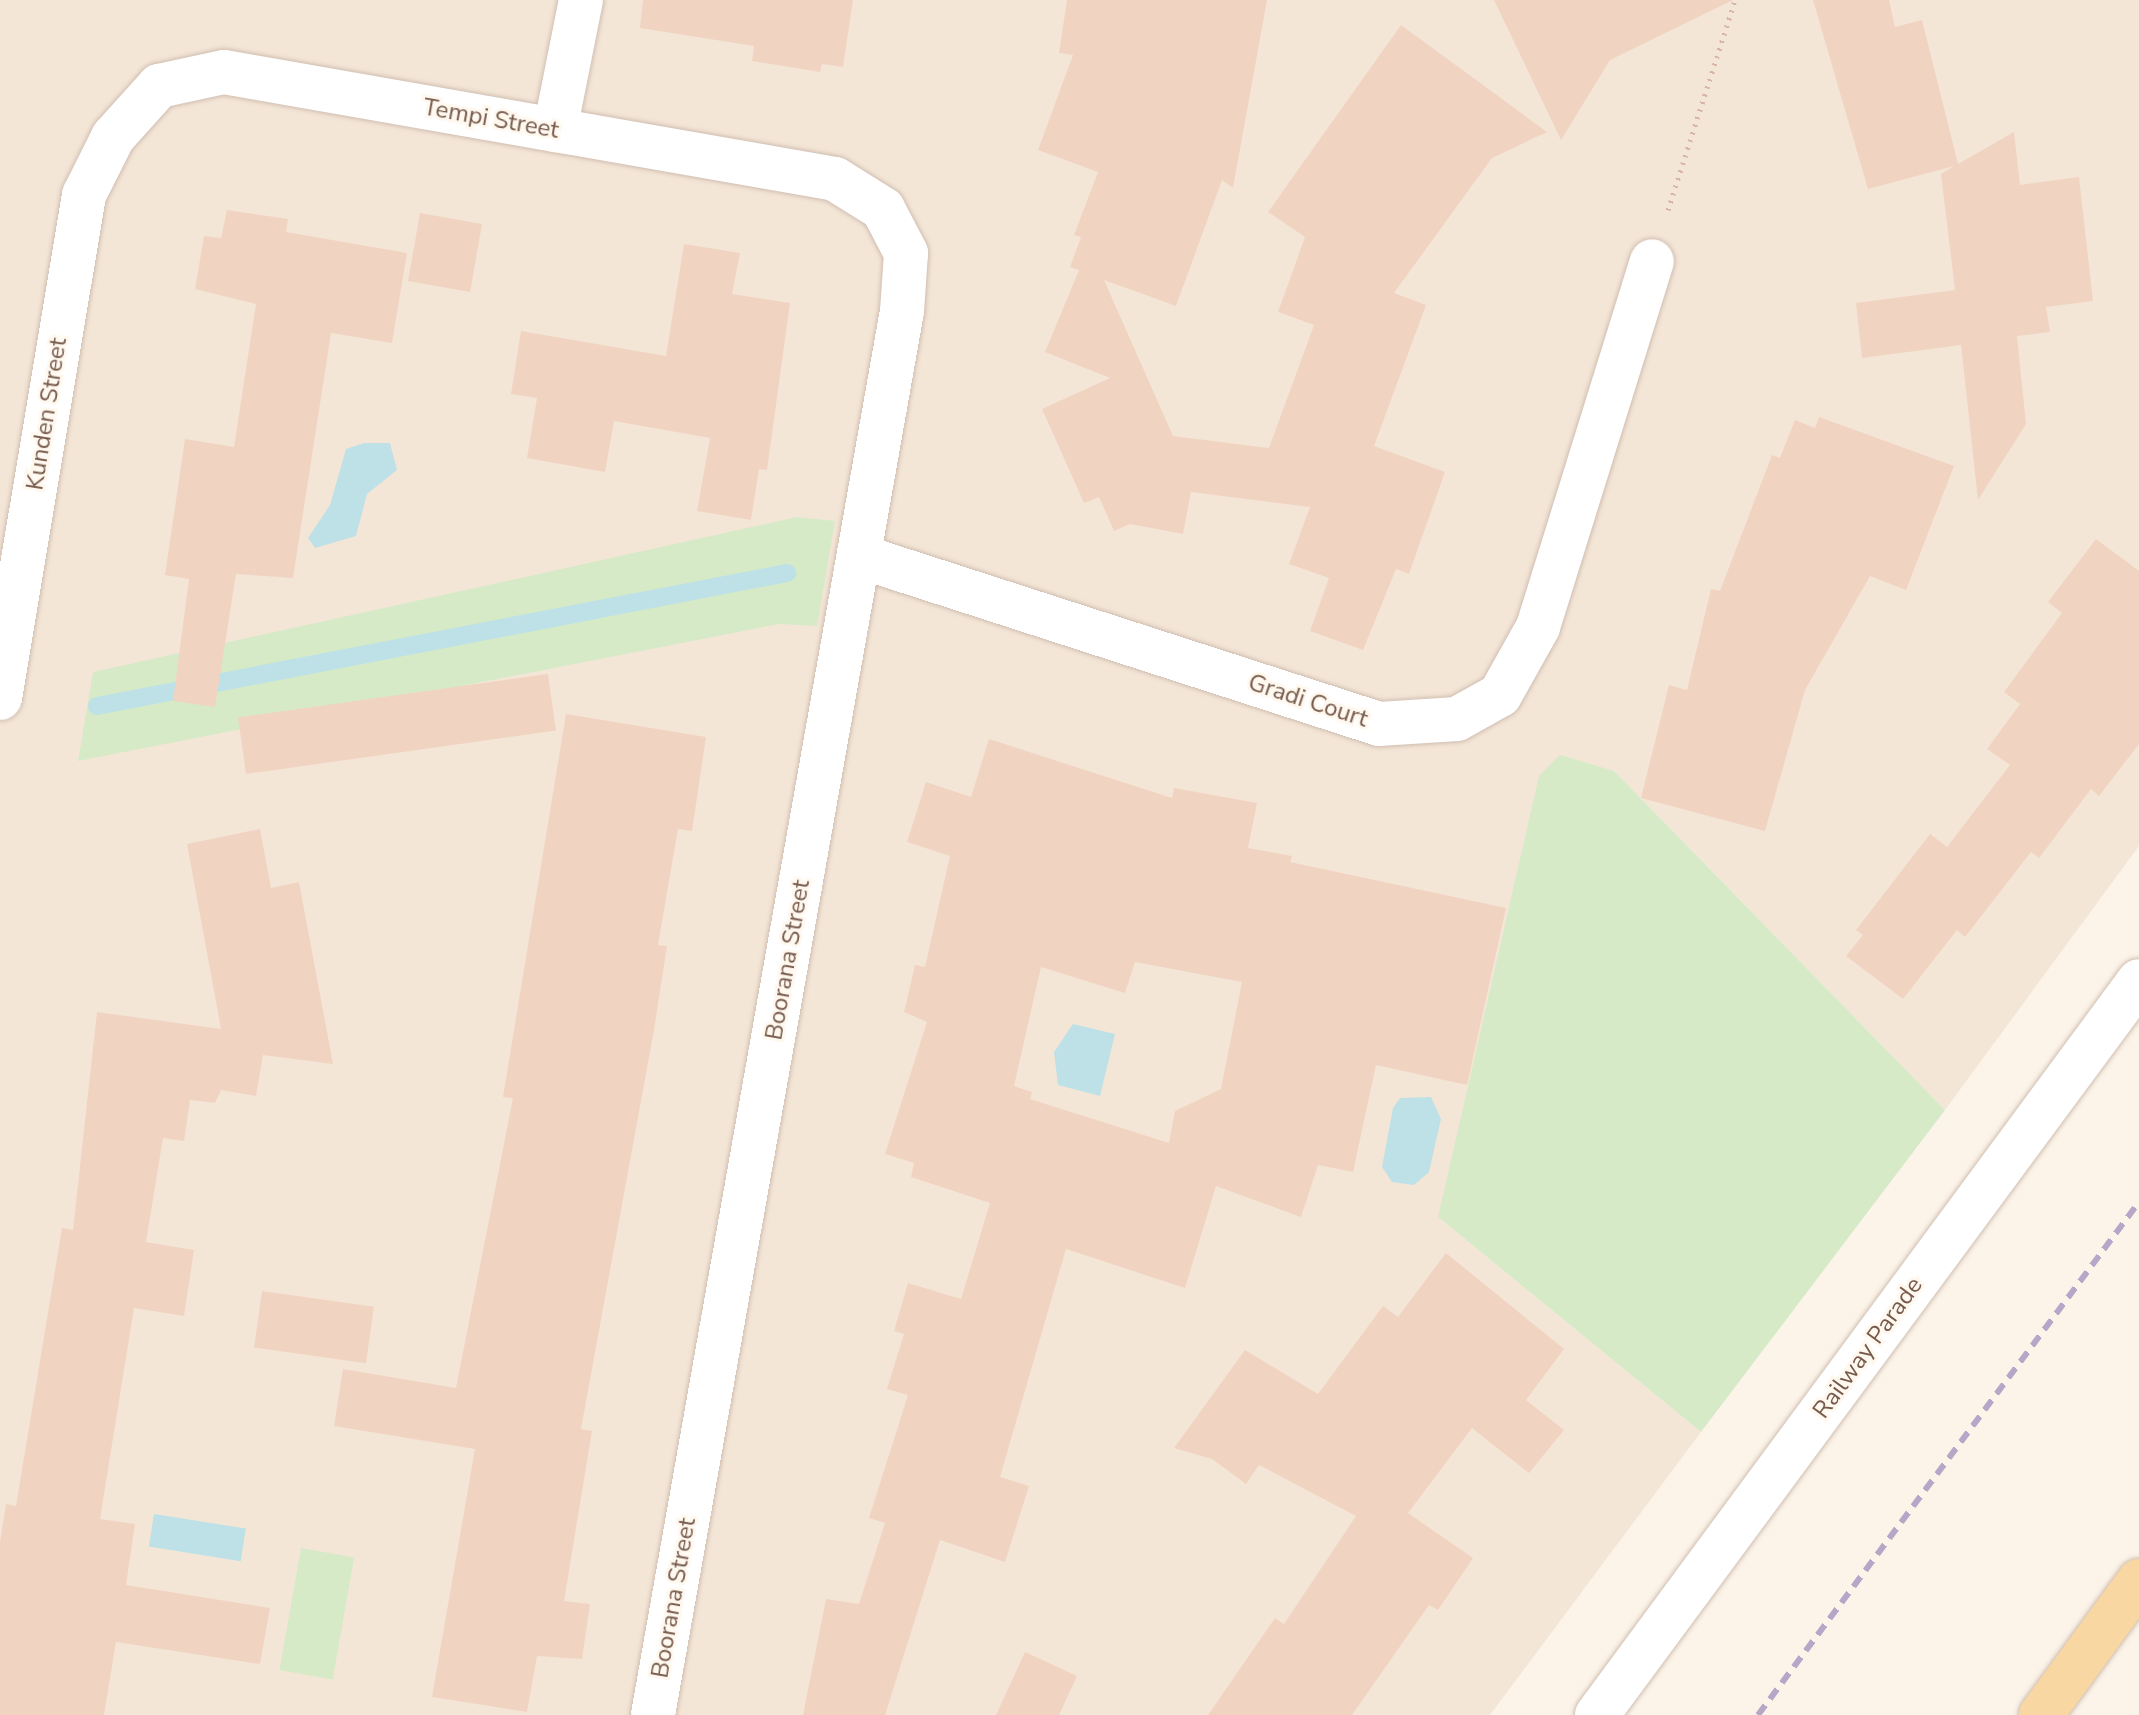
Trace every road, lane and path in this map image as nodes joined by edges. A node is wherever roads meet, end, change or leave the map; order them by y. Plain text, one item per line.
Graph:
1 (581, 0) edge
2 (1735, 0) edge
3 (555, 130) junction
4 (113, 137) joint
5 (883, 209) joint
6 (1652, 261) joint
7 (859, 556) junction
8 (0, 698) edge
9 (2139, 981) edge
10 (2139, 1581) edge
11 (653, 1715) edge
12 (1597, 1715) edge
13 (2041, 1715) edge

1 - 3 street
2 - 6 path
3 - 4 street, Tempi Street
3 - 5 street, Tempi Street
4 - 8 street, Kunden Street
5 - 7 street, Boorana Street
6 - 7 street, Gradi Court
7 - 11 street, Boorana Street
9 - 12 street, Railway Parade
10 - 13 main road

